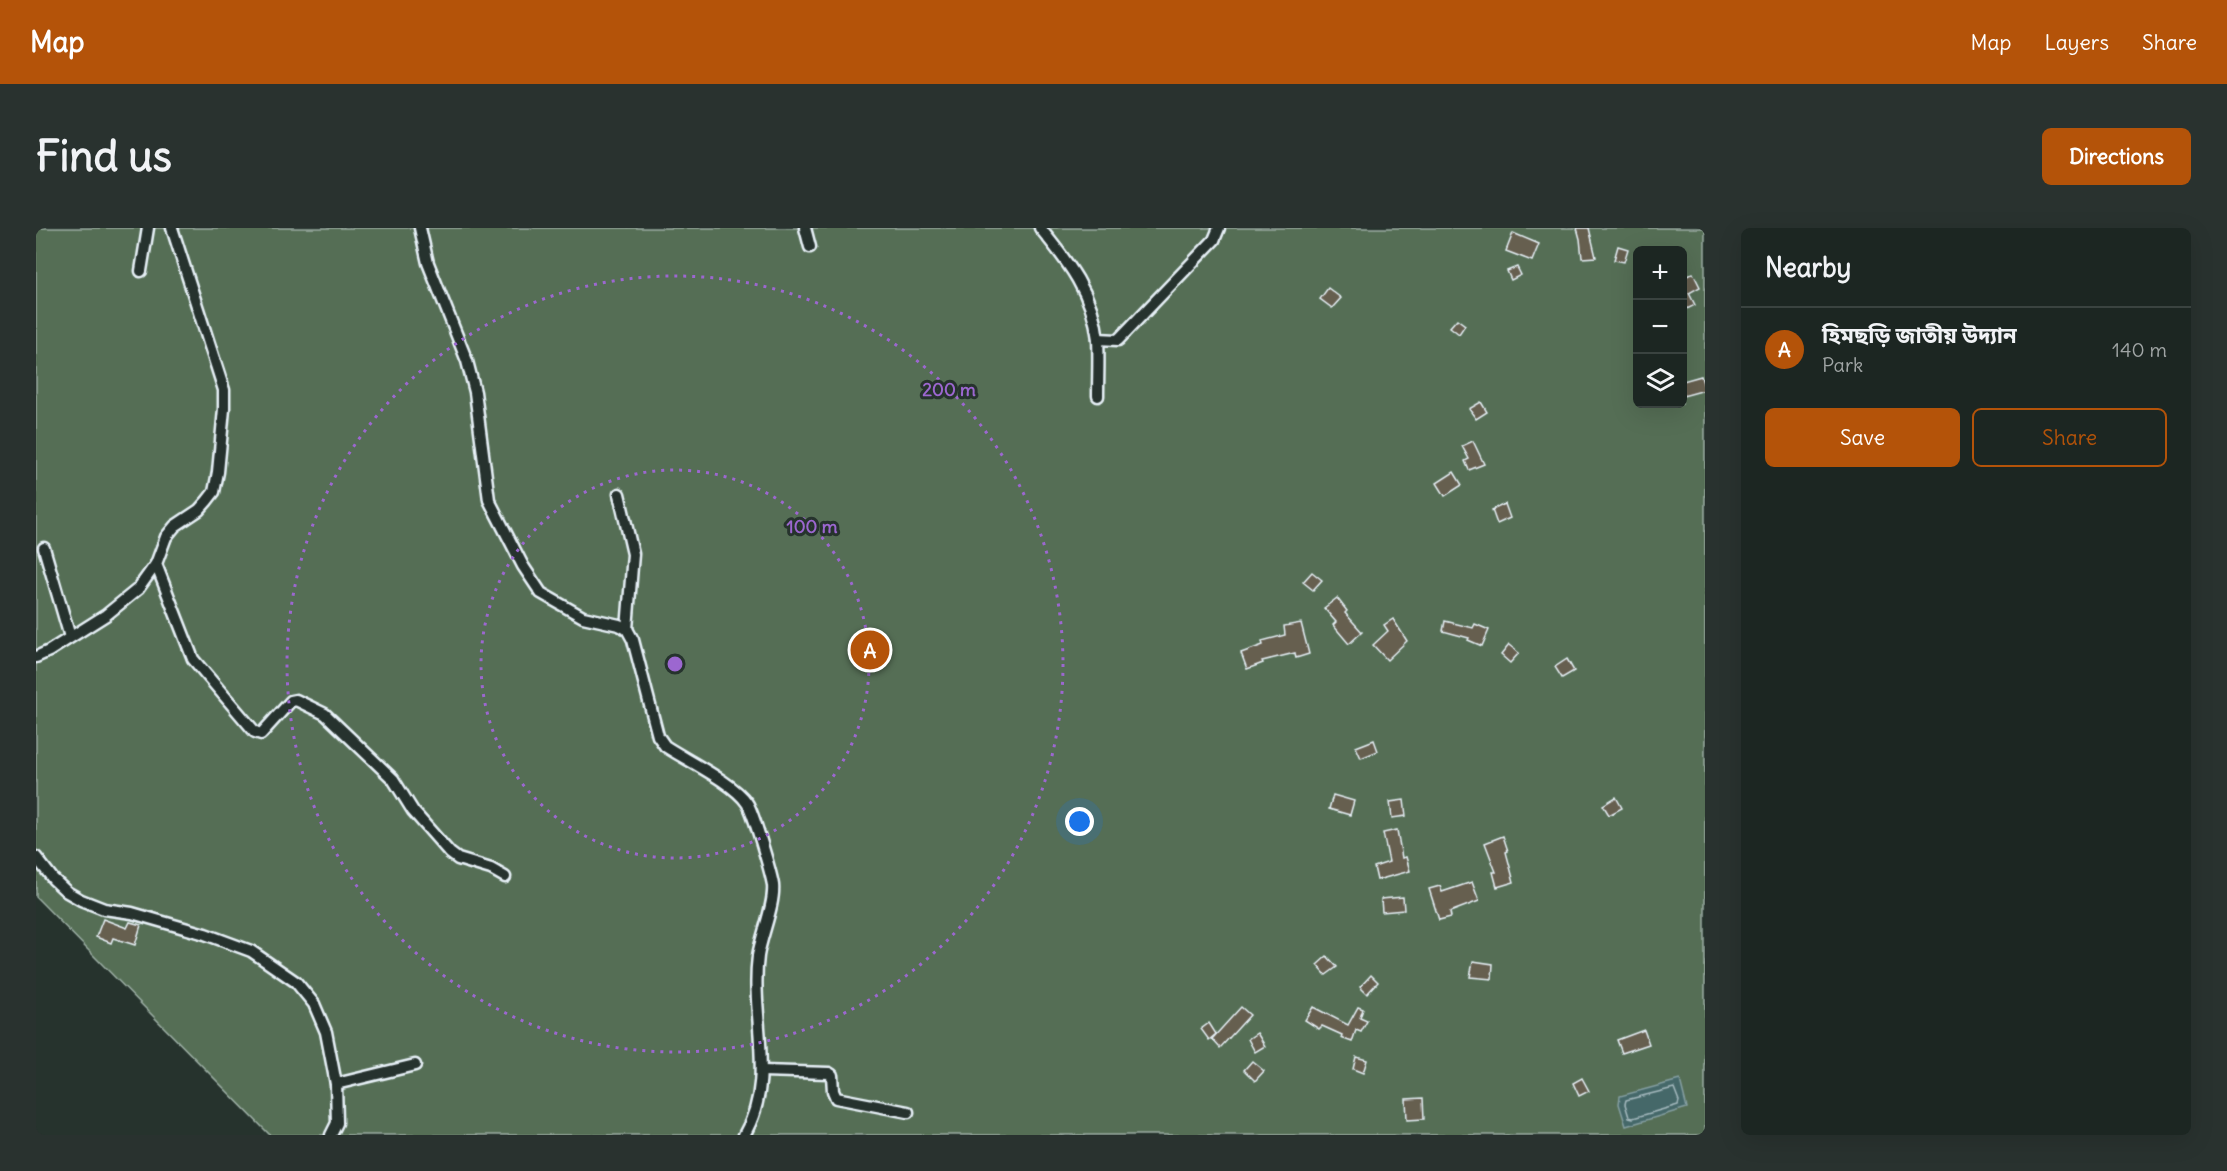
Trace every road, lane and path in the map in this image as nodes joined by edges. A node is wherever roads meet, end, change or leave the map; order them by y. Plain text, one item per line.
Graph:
1 (148, 228) edge
2 (172, 228) edge
3 (420, 228) edge
4 (805, 228) edge
5 (1040, 228) edge
6 (1219, 228) edge
7 (810, 247) dead end
8 (141, 271) dead end
9 (1098, 339) junction
10 (1098, 396) dead end
11 (619, 494) dead end
12 (44, 548) dead end
13 (156, 564) junction
14 (627, 629) junction
15 (70, 637) junction
16 (36, 657) edge
17 (36, 857) edge
18 (505, 878) dead end
19 (415, 1065) dead end
20 (762, 1071) junction
21 (336, 1084) junction
22 (909, 1112) dead end
23 (331, 1135) edge
24 (744, 1135) edge

1 - 8 street
2 - 13 street
3 - 14 street
4 - 7 street
5 - 9 street
6 - 9 street
9 - 10 street
11 - 14 street
12 - 15 street
13 - 15 street
13 - 18 street
14 - 20 street
15 - 16 street
17 - 21 street
19 - 21 street
20 - 22 street
20 - 24 street
21 - 23 street

